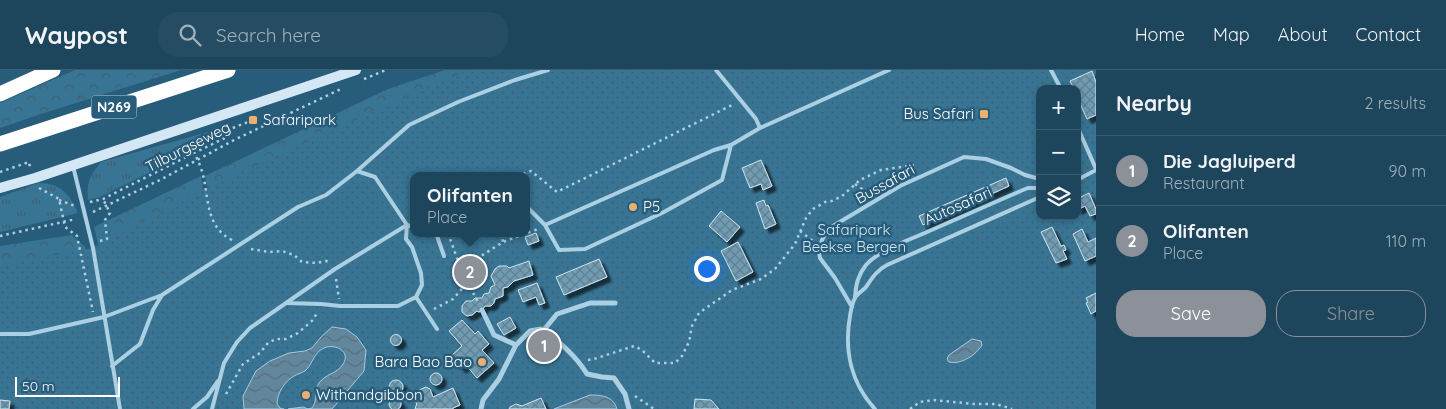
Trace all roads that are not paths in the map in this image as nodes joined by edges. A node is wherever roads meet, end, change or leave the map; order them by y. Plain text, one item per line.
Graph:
1 (53, 70) edge
2 (228, 70) edge
3 (356, 70) edge
4 (548, 70) edge
5 (716, 70) edge
6 (889, 70) edge
7 (1051, 70) edge
8 (1059, 85) edge
9 (0, 94) edge
10 (760, 128) junction
11 (1079, 130) edge
12 (0, 144) edge
13 (731, 145) junction
14 (72, 165) junction
15 (1096, 169) edge
16 (358, 171) junction
17 (1036, 178) edge
18 (1081, 178) edge
19 (0, 188) edge
20 (1036, 188) edge
21 (1036, 199) edge
22 (530, 210) edge
23 (407, 225) junction
24 (410, 225) edge
25 (545, 225) junction
26 (437, 237) edge
27 (444, 256) dead end
28 (162, 295) junction
29 (416, 297) junction
30 (855, 297) junction
31 (286, 303) junction
32 (615, 303) dead end
33 (852, 307) junction
34 (482, 310) dead end
35 (104, 316) junction
36 (437, 328) dead end
37 (544, 331) junction
38 (0, 334) edge
39 (516, 345) junction
40 (112, 366) junction
41 (221, 377) junction
42 (120, 409) edge
43 (193, 409) edge
44 (212, 409) edge
45 (481, 409) edge
46 (629, 409) edge
47 (875, 409) edge

1 - 9 highway
2 - 12 highway, N269
3 - 14 street, Tilburgseweg
4 - 16 lane
5 - 10 lane
6 - 10 lane
7 - 8 lane
10 - 13 lane
11 - 15 lane
13 - 25 lane
13 - 25 lane
14 - 19 street, Tilburgseweg
14 - 35 lane
15 - 18 lane
16 - 23 lane
16 - 28 lane
17 - 33 lane, Bussafari
20 - 30 lane, Autosafari
21 - 30 lane, Autosafari
22 - 25 lane
23 - 24 lane
23 - 29 lane
23 - 31 lane
26 - 27 lane
28 - 35 lane
28 - 40 lane
29 - 31 lane
29 - 36 lane
30 - 33 lane, Autosafari
31 - 41 lane
32 - 37 street
33 - 47 lane, Autosafari
34 - 39 street
35 - 38 lane
35 - 40 lane
37 - 39 street
37 - 46 street
39 - 45 street
40 - 42 lane
41 - 43 lane
41 - 44 lane

